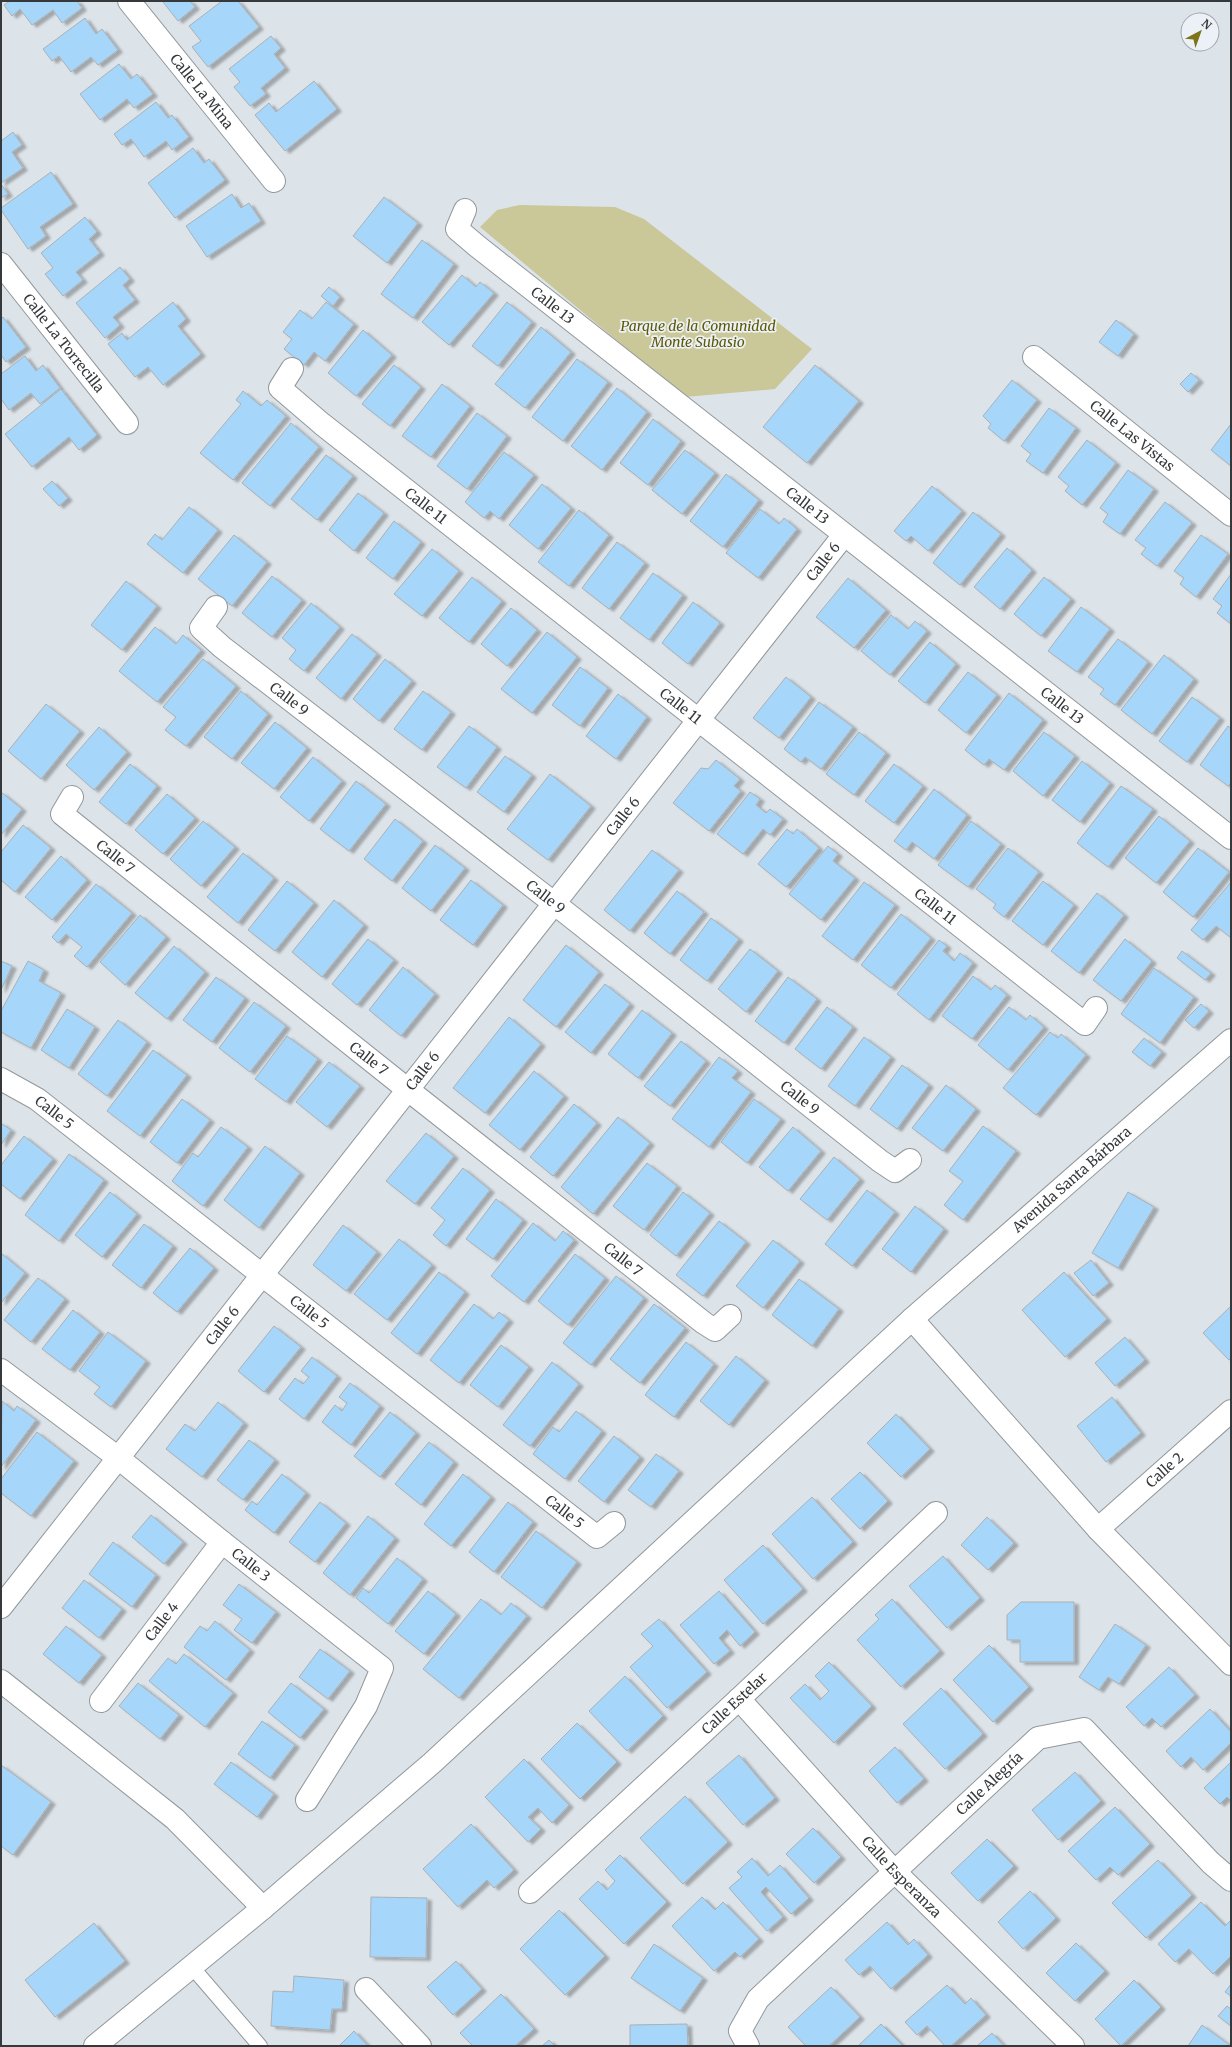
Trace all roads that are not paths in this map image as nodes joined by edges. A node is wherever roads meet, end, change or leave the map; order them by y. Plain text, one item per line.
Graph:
1 (129, 1) edge
2 (274, 181) dead end
3 (465, 210) dead end
4 (1, 264) edge
5 (1034, 357) dead end
6 (292, 369) dead end
7 (127, 423) dead end
8 (1231, 515) edge
9 (844, 535) junction
10 (216, 607) dead end
11 (698, 720) junction
12 (72, 797) dead end
13 (1231, 838) edge
14 (554, 904) junction
15 (1096, 1008) dead end
16 (1231, 1040) edge
17 (1, 1079) edge
18 (407, 1089) junction
19 (910, 1160) dead end
20 (262, 1274) junction
21 (730, 1316) dead end
22 (912, 1319) junction
23 (1, 1370) edge
24 (1231, 1411) edge
25 (117, 1457) junction
26 (936, 1512) dead end
27 (614, 1523) dead end
28 (1098, 1529) junction
29 (222, 1542) junction
30 (1, 1607) edge
31 (1231, 1664) edge
32 (1, 1681) edge
33 (739, 1699) junction
34 (101, 1701) dead end
35 (307, 1800) dead end
36 (894, 1870) junction
37 (1231, 1880) edge
38 (530, 1892) dead end
39 (263, 1908) junction
40 (192, 1967) junction
41 (366, 1989) dead end
42 (95, 2046) edge
43 (260, 2046) edge
44 (420, 2046) edge
45 (748, 2046) edge
46 (1074, 2046) edge

1 - 2 street, Calle La Mina
3 - 9 street, Calle 13
4 - 7 street, Calle La Torrecilla
5 - 8 street, Calle Las Vistas
6 - 11 street, Calle 11
9 - 11 street, Calle 6
9 - 13 street, Calle 13
10 - 14 street, Calle 9
11 - 14 street, Calle 6
11 - 15 street, Calle 11
12 - 18 street, Calle 7
14 - 18 street, Calle 6
14 - 19 street, Calle 9
16 - 22 street, Avenida Santa Bárbara
17 - 20 street, Calle 5
18 - 20 street, Calle 6
18 - 21 street, Calle 7
20 - 25 street, Calle 6
20 - 27 street, Calle 5
22 - 28 street
22 - 39 street, Avenida Santa Bárbara
23 - 25 street, Calle 3
24 - 28 street, Calle 2
25 - 29 street, Calle 3
25 - 30 street, Calle 6
26 - 33 street, Calle Estelar
28 - 31 street
29 - 34 street, Calle 4
29 - 35 street, Calle 3
32 - 39 street
33 - 36 street, Calle Esperanza
33 - 38 street, Calle Estelar
36 - 37 street, Calle Alegría
36 - 45 street, Calle Alegría
36 - 46 street, Calle Esperanza
39 - 40 street, Avenida Santa Bárbara
40 - 42 street, Avenida Santa Bárbara
40 - 43 lane
41 - 44 street

